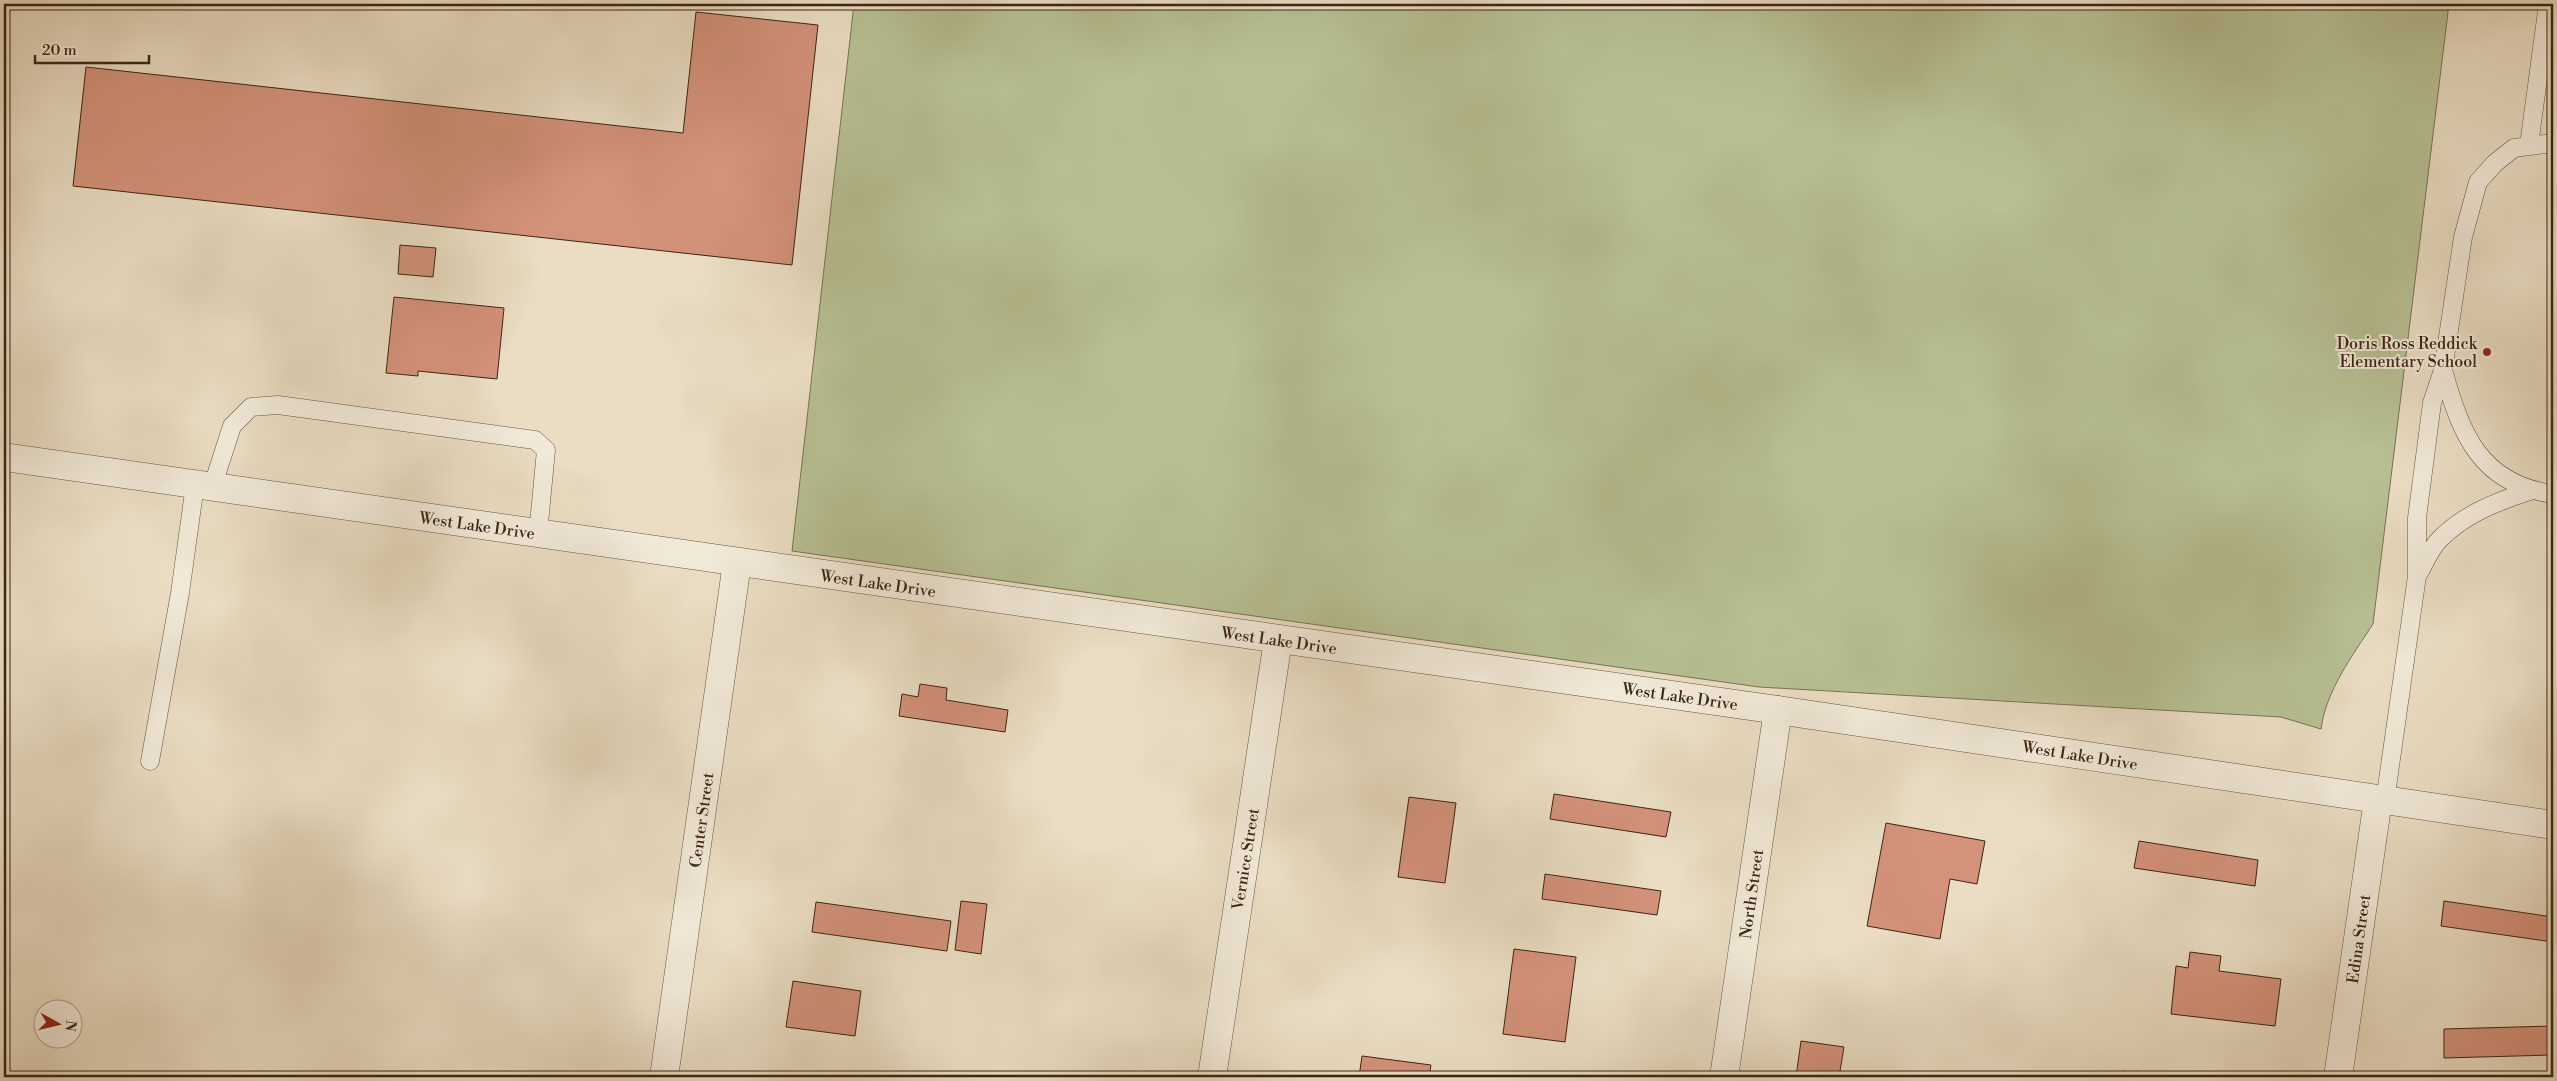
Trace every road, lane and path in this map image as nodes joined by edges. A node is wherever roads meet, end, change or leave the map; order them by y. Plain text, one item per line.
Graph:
1 (2548, 4) edge
2 (2553, 143) edge
3 (2529, 145) junction
4 (2443, 370) junction
5 (4, 458) edge
6 (204, 487) junction
7 (2530, 491) junction
8 (2553, 494) edge
9 (538, 534) junction
10 (737, 563) junction
11 (2417, 576) junction
12 (1278, 640) junction
13 (1778, 710) junction
14 (150, 761) dead end
15 (2382, 800) junction
16 (2553, 825) edge
17 (664, 1077) edge
18 (1212, 1077) edge
19 (1724, 1077) edge
20 (2338, 1077) edge

1 - 3 lane
2 - 3 lane
3 - 4 lane
4 - 7 lane
4 - 11 lane
5 - 6 street, West Lake Drive
6 - 9 street, West Lake Drive
6 - 9 lane
6 - 14 lane
7 - 8 lane
7 - 11 lane
9 - 10 street, West Lake Drive
10 - 12 street, West Lake Drive
10 - 17 street, Center Street
11 - 15 lane
12 - 13 street, West Lake Drive
12 - 18 street, Vernice Street
13 - 15 street, West Lake Drive
13 - 19 street, North Street
15 - 16 street, West Lake Drive
15 - 20 street, Edina Street

